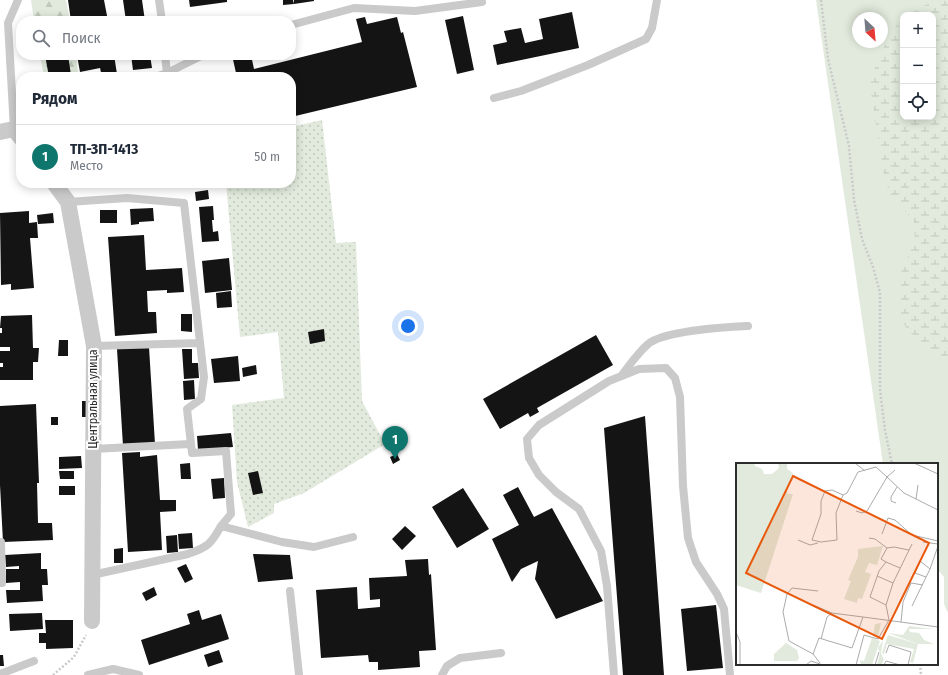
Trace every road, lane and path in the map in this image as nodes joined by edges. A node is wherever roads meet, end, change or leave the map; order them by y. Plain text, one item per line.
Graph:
1 (18, 0) edge
2 (159, 0) edge
3 (358, 0) edge
4 (657, 0) edge
5 (821, 0) edge
6 (482, 2) dead end
7 (354, 8) junction
8 (161, 16) edge
9 (296, 24) edge
10 (166, 60) edge
11 (193, 60) edge
12 (167, 72) edge
13 (169, 72) edge
14 (494, 98) dead end
15 (14, 131) edge
16 (58, 188) edge
17 (68, 202) junction
18 (748, 326) dead end
19 (200, 343) junction
20 (94, 346) junction
21 (621, 376) junction
22 (190, 444) junction
23 (93, 449) junction
24 (892, 463) edge
25 (221, 526) junction
26 (0, 536) edge
27 (353, 537) dead end
28 (0, 542) edge
29 (92, 575) junction
30 (2, 583) dead end
31 (290, 591) dead end
32 (92, 621) joint
33 (502, 653) dead end
34 (34, 661) dead end
35 (920, 665) edge
36 (0, 674) edge
37 (53, 675) edge
38 (88, 675) edge
39 (139, 675) edge
40 (299, 675) edge
41 (442, 675) edge
42 (614, 675) edge
43 (730, 675) edge
44 (921, 675) edge

1 - 15 lane
2 - 8 lane
3 - 7 lane
4 - 14 lane
5 - 24 path
6 - 7 lane
7 - 9 lane
10 - 12 lane
11 - 13 lane
16 - 17 street, Центральная улица
17 - 19 lane
17 - 20 street, Центральная улица
18 - 21 lane
19 - 20 lane
19 - 22 lane
20 - 23 street, Центральная улица
21 - 42 lane
21 - 43 lane
22 - 23 lane
22 - 25 lane
23 - 29 street, Центральная улица
25 - 27 lane
25 - 29 lane
26 - 28 lane
28 - 30 lane
29 - 32 street, Центральная улица
31 - 40 lane
32 - 37 path
33 - 41 lane
34 - 36 lane
35 - 44 path
38 - 39 lane

